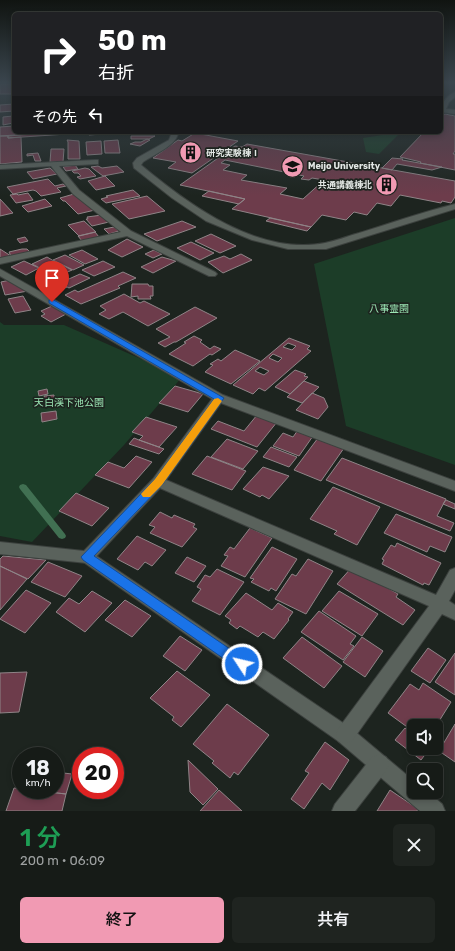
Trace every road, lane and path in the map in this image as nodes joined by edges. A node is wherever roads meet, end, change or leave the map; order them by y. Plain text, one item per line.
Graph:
1 (175, 134) edge
2 (95, 162) dead end
3 (53, 164) junction
4 (0, 167) edge
5 (455, 206) edge
6 (128, 233) junction
7 (0, 261) edge
8 (0, 272) edge
9 (212, 274) dead end
10 (219, 398) junction
11 (158, 482) junction
12 (455, 486) edge
13 (0, 548) edge
14 (87, 557) junction
15 (455, 574) edge
16 (440, 604) junction
17 (455, 613) edge
18 (345, 735) junction
19 (379, 764) junction
20 (342, 811) edge
21 (435, 811) edge

1 - 5 street
2 - 3 street
3 - 4 street
3 - 6 street
6 - 7 street
6 - 9 street
8 - 10 street
10 - 11 street
10 - 12 street
11 - 14 street
11 - 16 street
13 - 14 street
14 - 18 street
15 - 16 street
16 - 17 street
16 - 18 street
18 - 19 street
19 - 20 street
19 - 21 street

